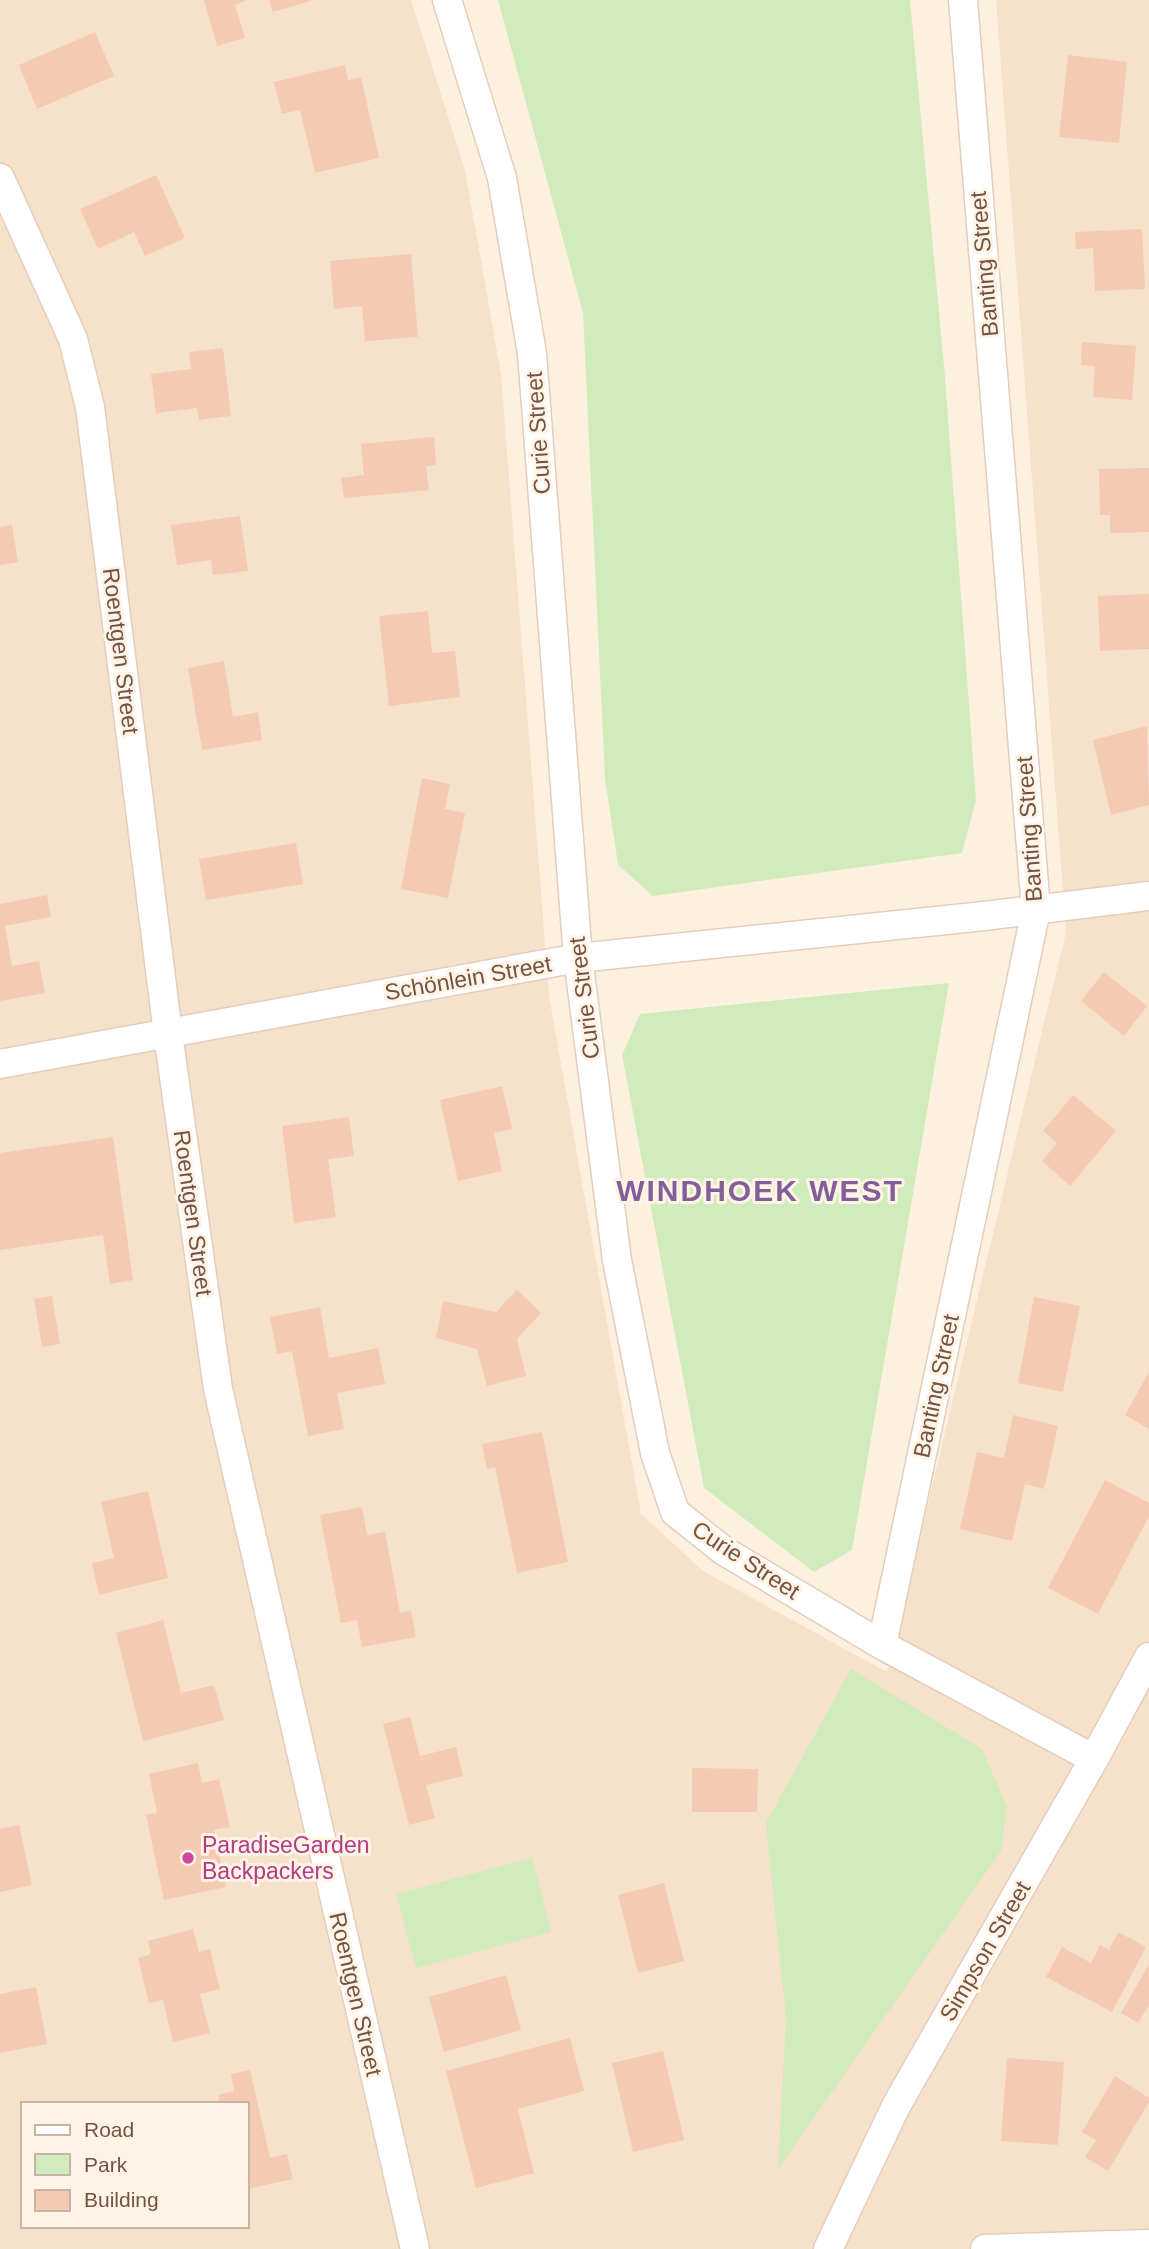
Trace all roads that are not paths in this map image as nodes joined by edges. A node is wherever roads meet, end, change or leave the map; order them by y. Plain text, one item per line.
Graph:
1 (447, 0) edge
2 (963, 0) edge
3 (0, 178) edge
4 (1149, 896) edge
5 (1036, 910) junction
6 (578, 958) junction
7 (168, 1034) junction
8 (0, 1064) edge
9 (882, 1646) junction
10 (1149, 1657) edge
11 (1094, 1759) junction
12 (1149, 2244) edge
13 (415, 2249) edge
14 (828, 2249) edge
15 (985, 2249) edge

1 - 6 street, Curie Street
2 - 5 street, Banting Street
3 - 7 street, Roentgen Street
4 - 5 street, Schönlein Street
5 - 6 street, Schönlein Street
5 - 9 street, Banting Street
6 - 7 street, Schönlein Street
6 - 9 street, Curie Street
7 - 8 street, Schönlein Street
7 - 13 street, Roentgen Street
9 - 11 street, Curie Street
10 - 11 street, Simpson Street
11 - 14 street, Simpson Street
12 - 15 street

